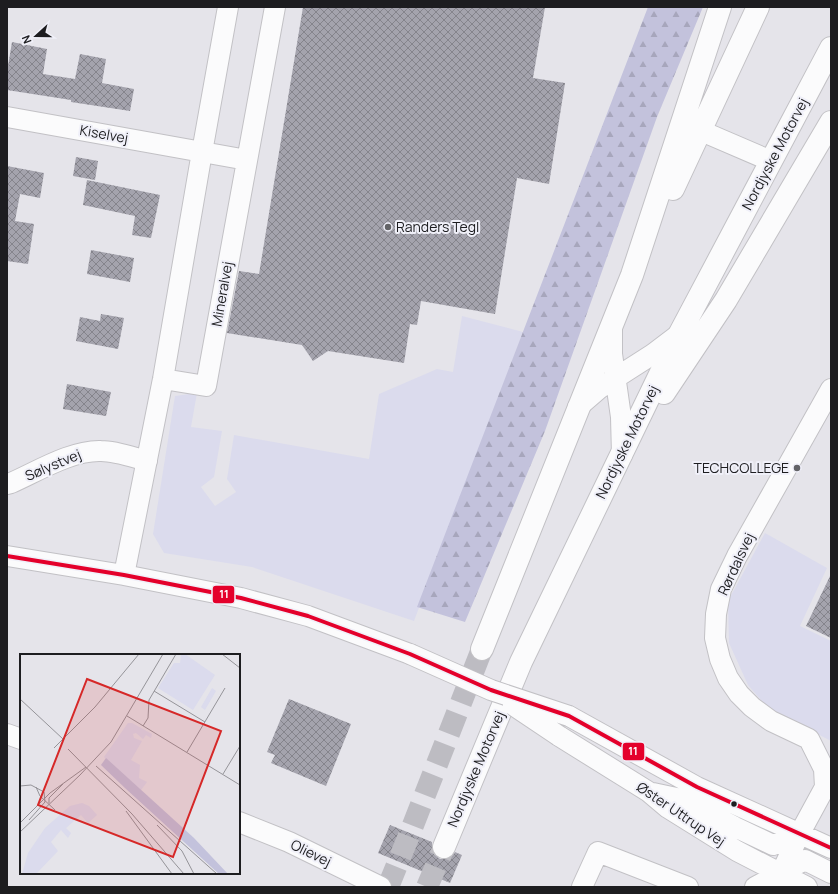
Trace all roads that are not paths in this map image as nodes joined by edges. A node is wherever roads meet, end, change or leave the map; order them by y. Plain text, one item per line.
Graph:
1 (228, 7) edge
2 (275, 7) edge
3 (720, 7) edge
4 (758, 7) edge
5 (831, 48) edge
6 (7, 117) edge
7 (831, 122) edge
8 (691, 127) junction
9 (202, 152) junction
10 (247, 160) junction
11 (771, 161) junction
12 (726, 300) junction
13 (613, 322) junction
14 (680, 333) junction
15 (616, 378) junction
16 (163, 379) junction
17 (831, 388) edge
18 (578, 407) junction
19 (622, 455) junction
20 (147, 461) junction
21 (7, 484) edge
22 (7, 556) edge
23 (124, 575) junction
24 (482, 648) tunnel mouth
25 (492, 690) junction
26 (7, 734) edge
27 (20, 739) edge
28 (809, 739) junction
29 (831, 748) edge
30 (828, 785) edge
31 (649, 792) junction
32 (240, 822) edge
33 (800, 833) junction
34 (444, 847) tunnel mouth
35 (831, 848) edge
36 (831, 873) edge
37 (781, 880) edge
38 (381, 887) edge
39 (582, 887) edge
40 (688, 887) edge
41 (756, 887) edge
42 (807, 887) edge

1 - 9 street
2 - 10 street, Mineralvej
3 - 8 highway
4 - 8 highway
5 - 11 highway, Nordjyske Motorvej
6 - 9 street, Kiselvej
7 - 12 highway
8 - 11 street
8 - 13 highway
9 - 10 street
9 - 16 street
10 - 16 street, Mineralvej
11 - 14 highway, Nordjyske Motorvej
12 - 14 street
12 - 19 highway
13 - 15 street
13 - 18 highway
14 - 15 street
14 - 19 highway, Nordjyske Motorvej
15 - 18 street
15 - 19 street
16 - 20 street
17 - 28 street, Rørdalsvej
18 - 24 highway
19 - 34 highway, Nordjyske Motorvej
20 - 21 street, Sølystvej
20 - 23 street
22 - 23 street
23 - 25 street, bridge
25 - 31 street, Øster Uttrup Vej, bridge
25 - 33 street, Øster Uttrup Vej, bridge
26 - 27 street
28 - 29 street, Rørdalsvej
28 - 30 street
30 - 33 street
31 - 33 street
31 - 37 street, Øster Uttrup Vej
32 - 38 street, Olievej
33 - 35 street, Øster Uttrup Vej
33 - 37 street
36 - 37 street
37 - 41 street
37 - 42 street, Øster Uttrup Vej
39 - 40 street

